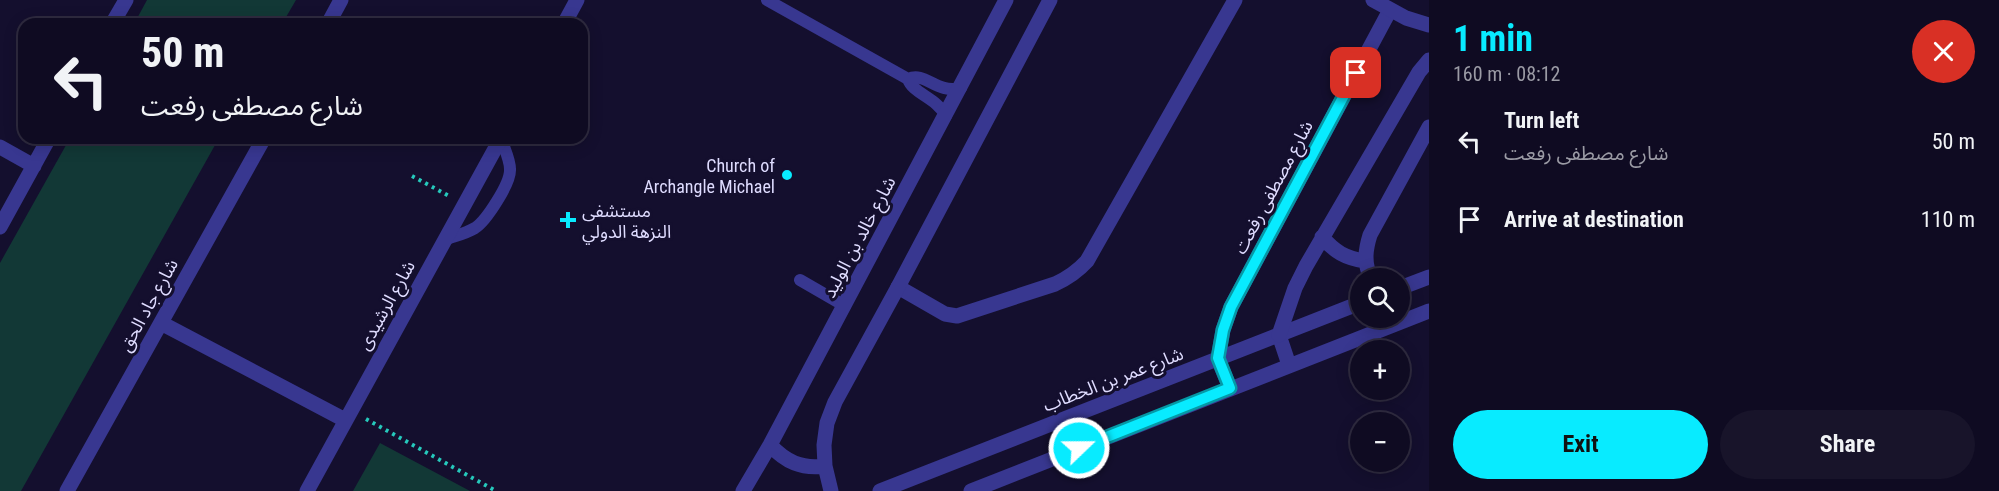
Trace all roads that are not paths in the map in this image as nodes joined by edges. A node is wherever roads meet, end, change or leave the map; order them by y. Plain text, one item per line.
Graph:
1 (126, 0) edge
2 (341, 0) edge
3 (577, 0) edge
4 (767, 0) edge
5 (1006, 0) edge
6 (1050, 0) edge
7 (1235, 0) edge
8 (1374, 0) edge
9 (1390, 10) junction
10 (116, 18) edge
11 (330, 18) edge
12 (567, 18) edge
13 (1429, 25) edge
14 (1429, 60) edge
15 (908, 79) junction
16 (961, 88) junction
17 (946, 116) junction
18 (1429, 127) edge
19 (46, 144) edge
20 (261, 144) edge
21 (498, 144) edge
22 (503, 144) edge
23 (0, 147) edge
24 (34, 166) junction
25 (0, 227) edge
26 (1322, 237) junction
27 (444, 240) junction
28 (1365, 261) junction
29 (1367, 268) edge
30 (1429, 277) edge
31 (800, 280) dead end
32 (1410, 284) edge
33 (898, 288) junction
34 (845, 306) junction
35 (1350, 307) edge
36 (1429, 311) edge
37 (160, 323) junction
38 (1279, 335) junction
39 (1218, 358) junction
40 (1289, 365) junction
41 (1230, 388) junction
42 (347, 415) junction
43 (770, 445) junction
44 (825, 466) junction
45 (67, 491) edge
46 (307, 491) edge
47 (743, 491) edge
48 (831, 491) edge
49 (880, 491) edge
50 (971, 491) edge

1 - 10 street
2 - 11 street
3 - 12 street
4 - 15 lane
5 - 16 street, شارع خالد بن الوليد
6 - 33 street
7 - 33 street
8 - 9 street
9 - 13 street
9 - 39 street, شارع مصطفى رفعت
14 - 26 street
15 - 16 lane
15 - 17 lane
16 - 17 street, شارع خالد بن الوليد
17 - 34 street, شارع خالد بن الوليد
18 - 28 street
19 - 24 street
20 - 37 street, شارع جاد الحق
21 - 27 street, شارع الرشيدى
22 - 27 lane
23 - 24 street
24 - 25 street
26 - 28 street
26 - 38 street
27 - 42 street, شارع الرشيدى
28 - 29 street
30 - 32 street
31 - 34 lane
33 - 44 street
34 - 43 street, شارع خالد بن الوليد
35 - 38 street, شارع عمر بن الخطاب
36 - 40 street
37 - 42 street
37 - 45 street, شارع جاد الحق
38 - 39 street, شارع عمر بن الخطاب
38 - 40 street
39 - 41 street
39 - 49 street, شارع عمر بن الخطاب
40 - 41 street
41 - 50 street
42 - 46 street, شارع الرشيدى
43 - 44 street
43 - 47 street, شارع خالد بن الوليد
44 - 48 street

